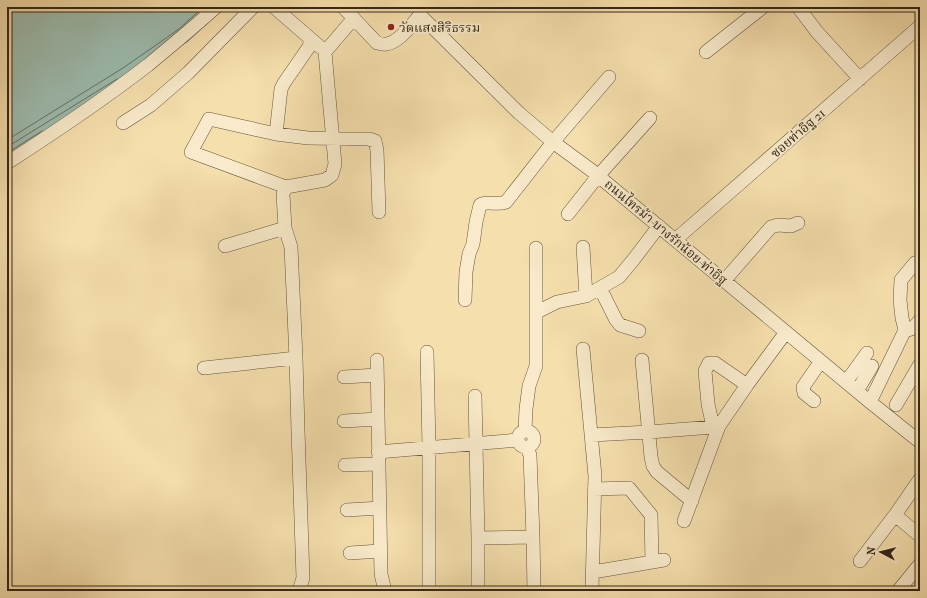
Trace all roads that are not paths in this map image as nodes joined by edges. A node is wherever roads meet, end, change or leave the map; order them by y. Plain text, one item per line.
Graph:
1 (216, 7) edge
2 (253, 7) edge
3 (274, 7) edge
4 (343, 7) edge
5 (763, 7) edge
6 (798, 7) edge
7 (354, 18) junction
8 (920, 26) edge
9 (313, 41) junction
10 (326, 52) junction
11 (706, 52) dead end
12 (609, 77) dead end
13 (860, 78) junction
14 (650, 118) dead end
15 (123, 123) dead end
16 (276, 134) junction
17 (333, 139) junction
18 (553, 142) junction
19 (7, 163) edge
20 (598, 176) junction
21 (286, 186) junction
22 (379, 212) dead end
23 (568, 214) dead end
24 (798, 223) dead end
25 (659, 226) junction
26 (285, 228) junction
27 (675, 240) junction
28 (225, 246) dead end
29 (583, 247) dead end
30 (536, 248) dead end
31 (920, 261) edge
32 (724, 281) junction
33 (600, 288) junction
34 (586, 296) junction
35 (465, 300) dead end
36 (537, 312) junction
37 (920, 320) edge
38 (905, 330) junction
39 (639, 331) dead end
40 (786, 332) junction
41 (584, 349) dead end
42 (427, 352) dead end
43 (867, 353) dead end
44 (296, 358) junction
45 (377, 360) dead end
46 (642, 360) dead end
47 (821, 361) junction
48 (920, 364) edge
49 (872, 366) dead end
50 (204, 368) dead end
51 (377, 375) junction
52 (344, 377) dead end
53 (846, 382) junction
54 (747, 385) junction
55 (857, 391) junction
56 (475, 396) dead end
57 (814, 401) dead end
58 (870, 402) junction
59 (896, 405) dead end
60 (378, 419) junction
61 (344, 421) dead end
62 (716, 426) junction
63 (649, 432) junction
64 (591, 436) junction
65 (523, 440) junction
66 (920, 442) edge
67 (476, 444) junction
68 (429, 448) junction
69 (378, 458) junction
70 (345, 465) dead end
71 (920, 479) edge
72 (594, 489) junction
73 (692, 501) junction
74 (380, 508) junction
75 (347, 510) dead end
76 (895, 515) junction
77 (684, 520) dead end
78 (920, 536) edge
79 (533, 537) junction
80 (478, 538) junction
81 (380, 551) junction
82 (350, 553) dead end
83 (860, 561) dead end
84 (920, 564) edge
85 (593, 572) junction
86 (592, 588) dead end
87 (300, 591) edge
88 (385, 591) edge
89 (430, 591) edge
90 (478, 591) edge
91 (534, 591) edge
92 (898, 591) edge

1 - 19 street
2 - 15 street
3 - 9 street
4 - 7 street
5 - 11 street
6 - 13 street
7 - 10 street
7 - 18 street, ถนนไทรม้า-บางรักน้อย-ท่าอิฐ
8 - 13 street, ซอยท่าอิฐ 21
9 - 10 street
9 - 16 street
10 - 17 street
12 - 18 street
13 - 27 street, ซอยท่าอิฐ 21
14 - 20 street
16 - 17 street
16 - 21 street
17 - 21 street
17 - 22 street
18 - 20 street, ถนนไทรม้า-บางรักน้อย-ท่าอิฐ
18 - 35 street
20 - 23 street
20 - 25 street, ถนนไทรม้า-บางรักน้อย-ท่าอิฐ
21 - 26 street
24 - 32 street
25 - 27 street, ถนนไทรม้า-บางรักน้อย-ท่าอิฐ
25 - 33 street
26 - 28 street
26 - 44 street
27 - 32 street, ถนนไทรม้า-บางรักน้อย-ท่าอิฐ
29 - 34 street
30 - 36 street
31 - 38 street
32 - 40 street, ถนนไทรม้า-บางรักน้อย-ท่าอิฐ
33 - 34 street
33 - 39 street
34 - 36 street
36 - 65 street
37 - 38 street
38 - 58 street
40 - 47 street, ถนนไทรม้า-บางรักน้อย-ท่าอิฐ
40 - 54 street
41 - 64 street
42 - 68 street
43 - 53 street
44 - 50 street
44 - 87 street
45 - 51 street
46 - 63 street
47 - 53 street, ถนนไทรม้า-บางรักน้อย-ท่าอิฐ
47 - 57 street
48 - 59 street
49 - 55 street
51 - 52 street
51 - 60 street
53 - 55 street, ถนนไทรม้า-บางรักน้อย-ท่าอิฐ
54 - 62 street
54 - 62 street
55 - 58 street, ถนนไทรม้า-บางรักน้อย-ท่าอิฐ
56 - 67 street
58 - 66 street, ถนนไทรม้า-บางรักน้อย-ท่าอิฐ
60 - 61 street
60 - 69 street
62 - 63 street
62 - 73 street
63 - 64 street
63 - 73 street
64 - 72 street
65 - 67 street
65 - 79 street
67 - 68 street
67 - 80 street
68 - 69 street
68 - 89 street
69 - 70 street
69 - 74 street
71 - 76 street
72 - 85 street
72 - 85 street
73 - 77 street
74 - 75 street
74 - 81 street
76 - 78 street
76 - 83 street
79 - 80 street
79 - 91 street
80 - 90 street
81 - 82 street
81 - 88 street
84 - 92 street
85 - 86 street

